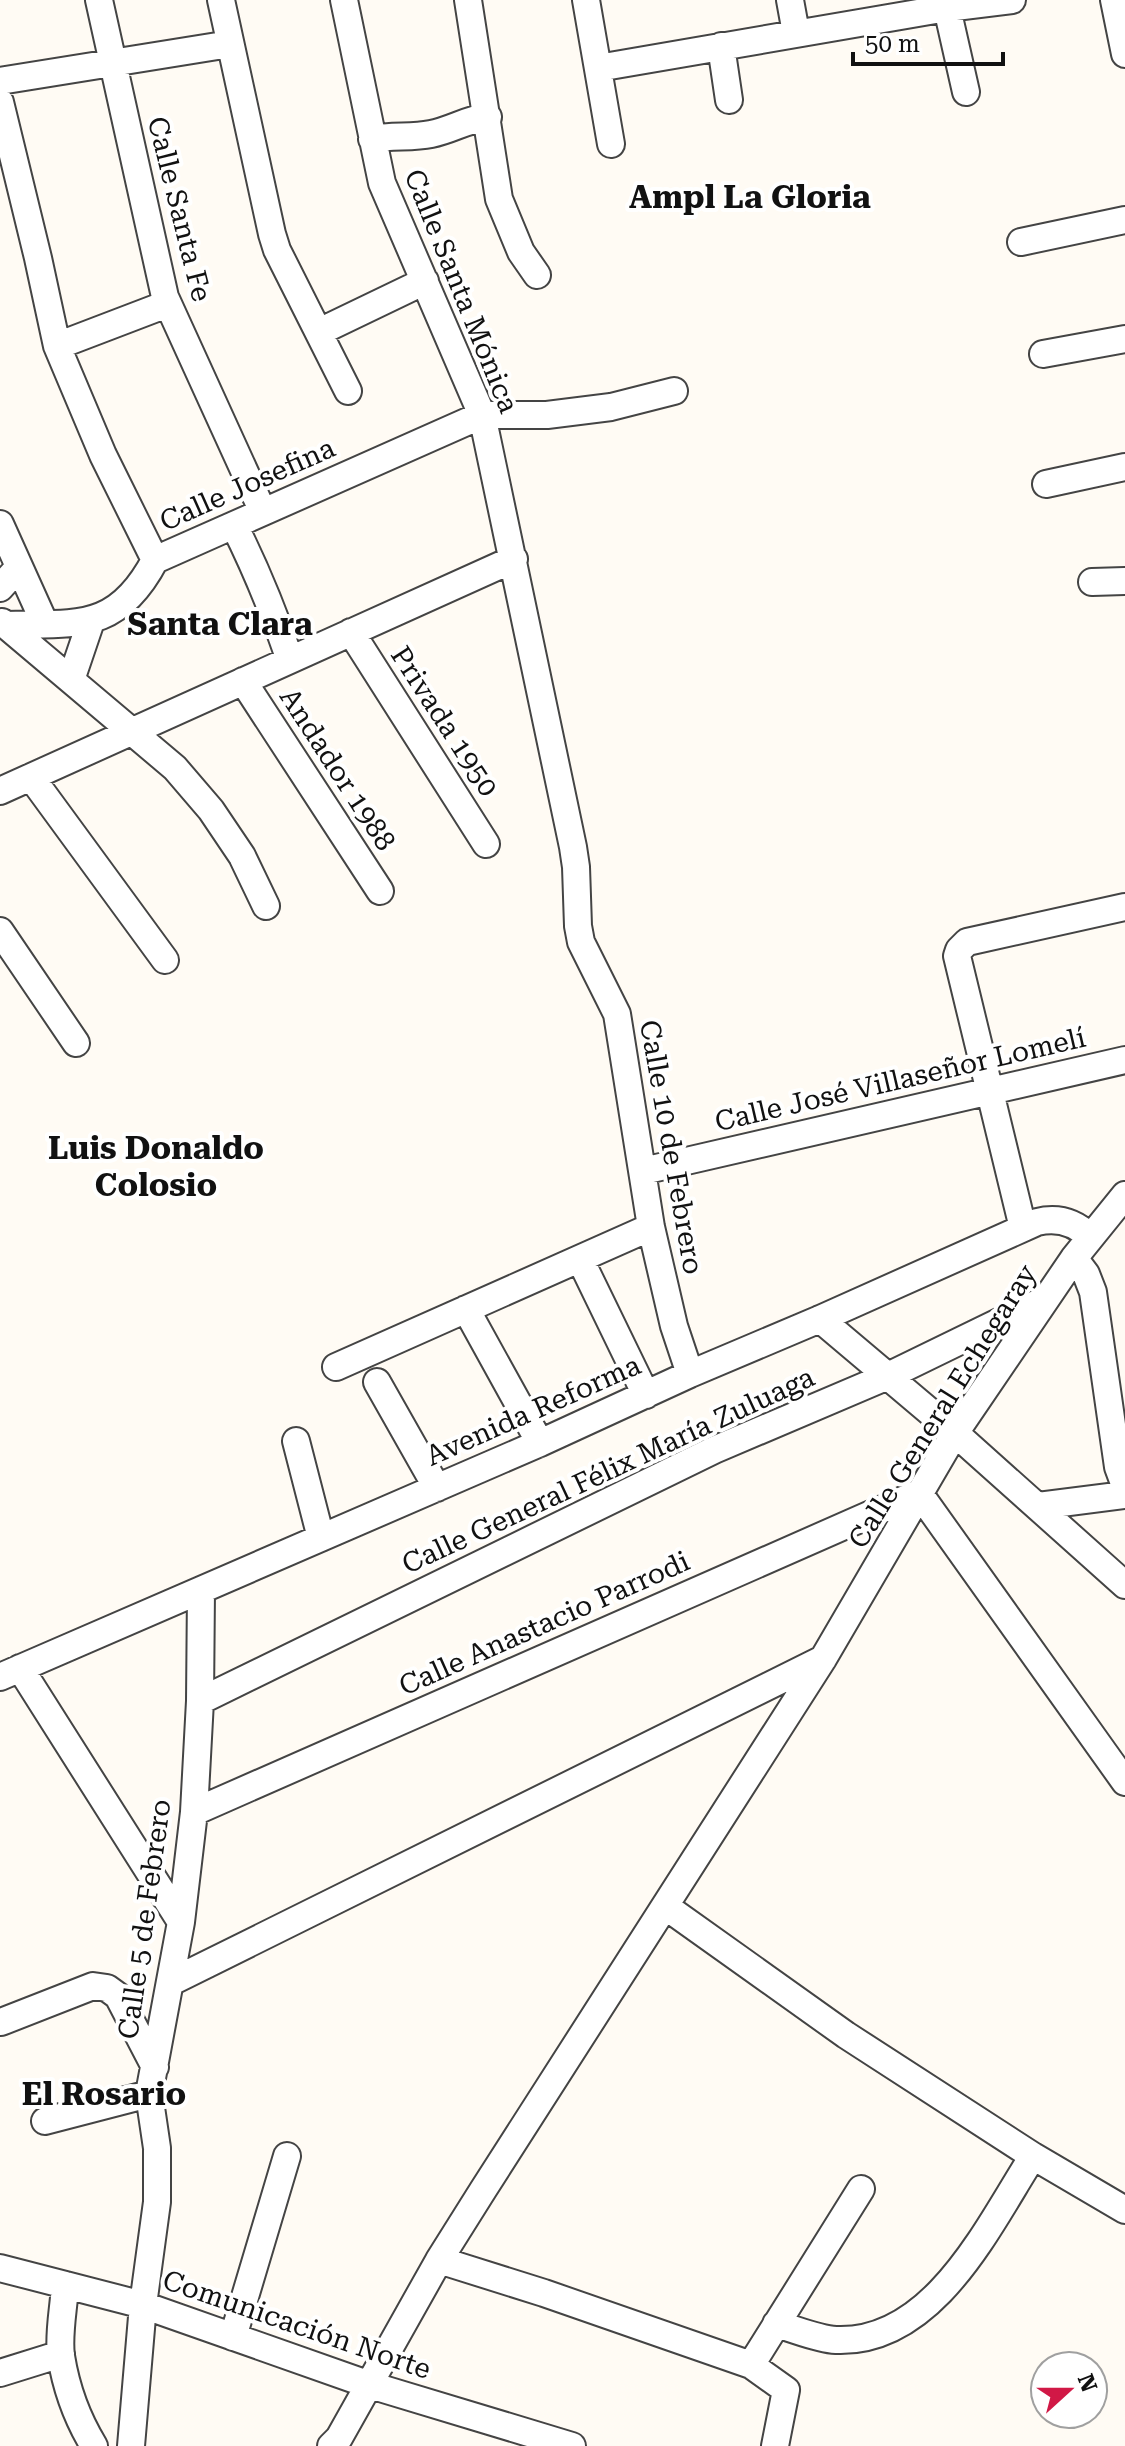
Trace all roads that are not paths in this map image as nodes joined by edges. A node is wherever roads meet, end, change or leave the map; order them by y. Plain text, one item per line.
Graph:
1 (99, 0) edge
2 (221, 0) edge
3 (344, 0) edge
4 (468, 0) edge
5 (586, 0) edge
6 (790, 0) edge
7 (1012, 0) edge
8 (1114, 0) edge
9 (947, 8) junction
10 (796, 33) junction
11 (230, 44) junction
12 (721, 46) junction
13 (1125, 54) edge
14 (112, 63) junction
15 (598, 68) junction
16 (0, 81) edge
17 (966, 92) dead end
18 (729, 100) dead end
19 (0, 102) edge
20 (488, 117) junction
21 (372, 139) junction
22 (611, 144) dead end
23 (1125, 220) edge
24 (1021, 242) dead end
25 (537, 275) dead end
26 (425, 281) junction
27 (167, 304) junction
28 (319, 332) junction
29 (1125, 339) edge
30 (57, 346) junction
31 (1043, 354) dead end
32 (348, 391) dead end
33 (674, 391) dead end
34 (482, 415) junction
35 (1125, 467) edge
36 (1046, 484) dead end
37 (263, 512) junction
38 (0, 524) edge
39 (234, 525) junction
40 (514, 559) junction
41 (155, 560) junction
42 (19, 567) junction
43 (1125, 581) edge
44 (1092, 582) dead end
45 (0, 588) edge
46 (91, 621) junction
47 (3, 623) edge
48 (45, 624) junction
49 (351, 632) junction
50 (290, 660) junction
51 (71, 680) junction
52 (243, 681) junction
53 (133, 732) junction
54 (31, 777) junction
55 (0, 791) edge
56 (486, 844) dead end
57 (380, 891) dead end
58 (266, 906) dead end
59 (1125, 907) edge
60 (0, 931) edge
61 (165, 960) dead end
62 (76, 1043) dead end
63 (1125, 1060) edge
64 (989, 1091) junction
65 (643, 1171) junction
66 (1125, 1195) edge
67 (651, 1227) junction
68 (1023, 1228) junction
69 (1090, 1237) junction
70 (1074, 1258) junction
71 (580, 1259) junction
72 (1045, 1299) junction
73 (466, 1309) junction
74 (820, 1319) junction
75 (1112, 1343) edge
76 (336, 1367) dead end
77 (690, 1374) junction
78 (888, 1376) junction
79 (377, 1382) dead end
80 (646, 1395) junction
81 (955, 1433) junction
82 (296, 1441) dead end
83 (540, 1443) junction
84 (1125, 1486) edge
85 (437, 1488) junction
86 (919, 1493) junction
87 (1125, 1495) edge
88 (1038, 1506) junction
89 (321, 1538) junction
90 (1125, 1585) edge
91 (201, 1590) junction
92 (823, 1659) junction
93 (10, 1673) edge
94 (200, 1701) junction
95 (1125, 1782) edge
96 (194, 1812) junction
97 (665, 1906) junction
98 (181, 1922) junction
99 (171, 1982) junction
100 (1, 2022) edge
101 (155, 2067) junction
102 (149, 2094) junction
103 (45, 2121) dead end
104 (287, 2156) dead end
105 (1033, 2156) junction
106 (861, 2189) dead end
107 (1125, 2210) edge
108 (439, 2260) junction
109 (0, 2268) edge
110 (65, 2285) junction
111 (143, 2305) junction
112 (776, 2324) junction
113 (233, 2337) junction
114 (61, 2354) junction
115 (751, 2365) junction
116 (0, 2373) edge
117 (370, 2385) junction
118 (338, 2443) edge
119 (94, 2446) edge
120 (131, 2446) edge
121 (572, 2446) edge
122 (775, 2446) edge

1 - 14 street, Calle Santa Fe
2 - 11 street
3 - 21 street, Calle Santa Mónica
4 - 20 street
5 - 15 street
6 - 10 street
7 - 9 street
8 - 13 street
9 - 10 street
9 - 17 street
10 - 12 street
11 - 14 street
11 - 28 street
12 - 15 street
12 - 18 street
14 - 16 street
14 - 27 street, Calle Santa Fe
15 - 22 street
19 - 30 street
20 - 21 street
20 - 25 street
21 - 26 street, Calle Santa Mónica
23 - 24 street
26 - 28 street
26 - 34 street, Calle Santa Mónica
27 - 30 street
27 - 37 street, Calle Santa Fe
28 - 32 street
29 - 31 street
30 - 41 street
33 - 34 street
34 - 37 street, Calle Josefina
34 - 40 street, Calle Santa Mónica
35 - 36 street
37 - 39 street, Calle Josefina
38 - 42 street
39 - 41 street, Calle Josefina
39 - 50 street
40 - 49 street
40 - 65 street, Calle 10 de Febrero
41 - 46 street, Calle Josefina
42 - 45 street
42 - 48 street
43 - 44 street
46 - 48 street, Calle Josefina
46 - 51 street
47 - 48 street, Calle Josefina
47 - 51 street
49 - 50 street
49 - 56 street, Privada 1950
50 - 52 street
51 - 53 street
52 - 53 street
52 - 57 street, Andador 1988
53 - 54 street
53 - 58 street
54 - 55 street
54 - 61 street
59 - 64 street
60 - 62 street
63 - 64 street, Calle José Villaseñor Lomelí
64 - 65 street, Calle José Villaseñor Lomelí
64 - 68 street
65 - 67 street, Calle 10 de Febrero
66 - 69 street, Calle General Echegaray
67 - 71 street
67 - 77 street, Calle 10 de Febrero
68 - 69 street, Avenida Reforma
68 - 74 street, Avenida Reforma
69 - 70 street, Calle General Echegaray
70 - 72 street, Calle General Echegaray
70 - 75 street
71 - 73 street
71 - 80 street
72 - 78 street, Calle General Félix María Zuluaga
72 - 81 street, Calle General Echegaray
73 - 76 street
73 - 83 street
74 - 77 street, Avenida Reforma
74 - 78 street
75 - 84 street
77 - 80 street, Avenida Reforma
78 - 81 street
78 - 94 street, Calle General Félix María Zuluaga
79 - 85 street
80 - 83 street, Avenida Reforma
81 - 86 street, Calle General Echegaray
81 - 88 street
82 - 89 street
83 - 85 street, Avenida Reforma
85 - 89 street, Avenida Reforma
86 - 92 street, Calle General Echegaray
86 - 95 street
86 - 96 street, Calle Anastacio Parrodi
87 - 88 street
88 - 90 street
89 - 91 street, Avenida Reforma
91 - 93 street, Avenida Reforma
91 - 94 street, Calle 5 de Febrero
92 - 97 street, Calle General Echegaray
92 - 99 street
93 - 98 street
94 - 96 street, Calle 5 de Febrero
96 - 98 street, Calle 5 de Febrero
97 - 105 street
97 - 108 street, Calle General Echegaray
98 - 99 street, Calle 5 de Febrero
99 - 101 street, Calle 5 de Febrero
100 - 101 street
101 - 102 street, Calle 5 de Febrero
102 - 103 street
102 - 111 street, Calle 5 de Febrero
104 - 113 street
105 - 107 street
105 - 112 street
106 - 112 street
108 - 115 street
108 - 117 street, Calle General Echegaray
109 - 110 street, Comunicación Norte
110 - 111 street, Comunicación Norte
110 - 114 street
111 - 113 street, Comunicación Norte
111 - 120 street, Calle 5 de Febrero
112 - 115 street
113 - 117 street, Comunicación Norte
114 - 116 street
114 - 119 street
115 - 122 street
117 - 118 street, Calle General Echegaray
117 - 121 street, Comunicación Norte

